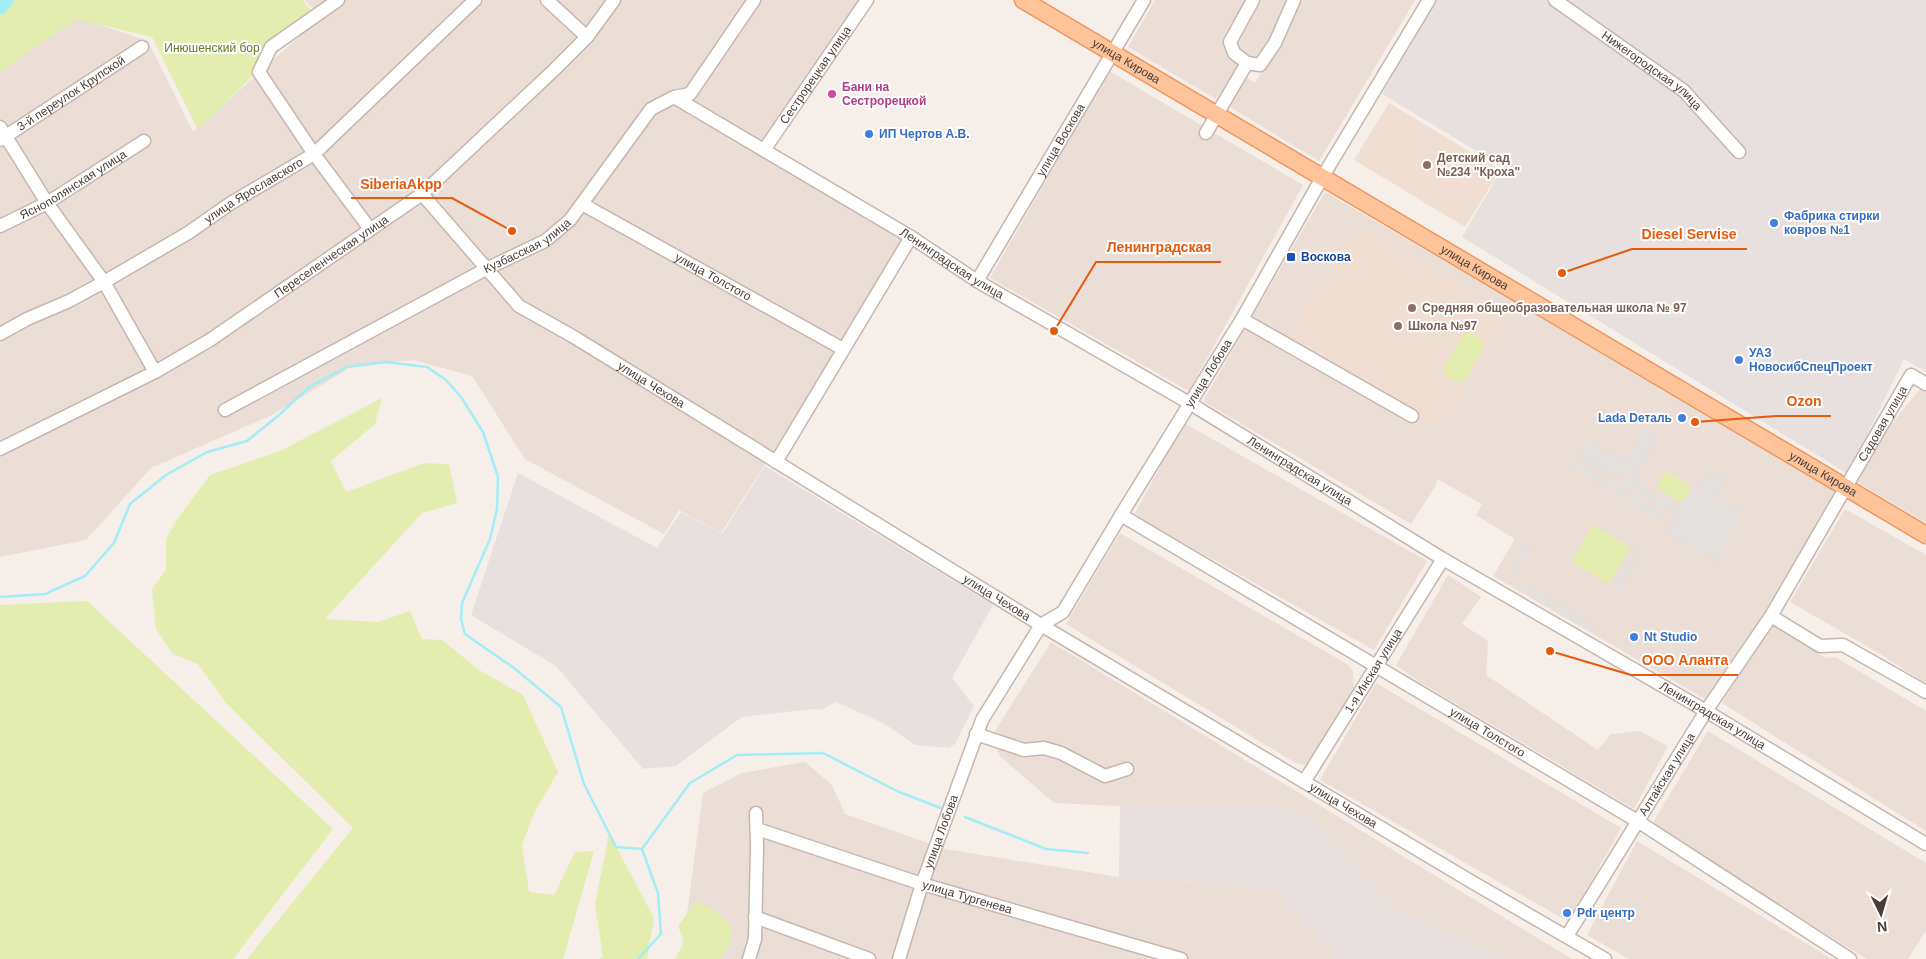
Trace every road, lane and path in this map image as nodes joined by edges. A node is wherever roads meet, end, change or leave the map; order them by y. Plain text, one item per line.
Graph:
1 (338, 0) edge
2 (475, 0) edge
3 (547, 0) edge
4 (614, 0) edge
5 (754, 0) edge
6 (867, 0) edge
7 (1023, 0) edge
8 (1144, 0) edge
9 (1253, 0) edge
10 (1294, 0) edge
11 (1429, 0) edge
12 (1554, 0) edge
13 (587, 37) junction
14 (142, 47) dead end
15 (1112, 53) junction
16 (1247, 63) junction
17 (674, 97) junction
18 (1217, 115) junction
19 (1206, 133) dead end
20 (2, 134) edge
21 (144, 142) dead end
22 (764, 150) junction
23 (1739, 152) dead end
24 (314, 154) junction
25 (1323, 176) junction
26 (422, 194) junction
27 (47, 203) junction
28 (582, 204) junction
29 (0, 226) edge
30 (370, 229) junction
31 (911, 237) junction
32 (486, 270) junction
33 (977, 281) junction
34 (104, 282) junction
35 (1242, 319) junction
36 (0, 334) edge
37 (844, 349) junction
38 (155, 372) junction
39 (1926, 384) edge
40 (1190, 404) junction
41 (225, 410) dead end
42 (1412, 416) dead end
43 (0, 449) edge
44 (776, 462) junction
45 (1846, 486) junction
46 (1121, 515) junction
47 (1926, 535) edge
48 (1443, 559) junction
49 (1771, 616) junction
50 (1040, 625) junction
51 (1377, 666) junction
52 (1926, 692) edge
53 (1706, 710) junction
54 (976, 734) junction
55 (1128, 769) dead end
56 (1304, 782) junction
57 (756, 813) dead end
58 (1638, 822) junction
59 (756, 829) junction
60 (1926, 844) edge
61 (922, 884) junction
62 (756, 917) junction
63 (1567, 936) junction
64 (749, 959) edge
65 (869, 959) edge
66 (899, 959) edge
67 (1181, 959) edge
68 (1605, 959) edge
69 (1850, 959) edge

1 - 24 street
2 - 24 street, улица Ярославского
3 - 13 street
4 - 13 street, Переселенческая улица
5 - 17 street, Кузбасская улица
6 - 22 street, Сестрорецкая улица
7 - 15 main road, улица Кирова
8 - 15 street, улица Воскова
9 - 16 street
10 - 16 street
11 - 25 street, улица Лобова
12 - 23 street, Нижегородская улица
13 - 26 street, Переселенческая улица
14 - 20 street, 3-й переулок Крупской
15 - 18 main road, улица Кирова
15 - 33 street, улица Воскова
16 - 18 street
17 - 22 street, Ленинградская улица
17 - 28 street, Кузбасская улица
18 - 19 street
18 - 25 main road, улица Кирова
20 - 27 street
21 - 27 street, Яснополянская улица
22 - 31 street, Ленинградская улица
24 - 30 street
24 - 34 street, улица Ярославского
25 - 35 street, улица Лобова
25 - 45 main road, улица Кирова
26 - 30 street, Переселенческая улица
26 - 32 street, улица Чехова
27 - 29 street, Яснополянская улица
27 - 34 street
28 - 32 street, Кузбасская улица
28 - 37 street, улица Толстого
30 - 38 street, Переселенческая улица
31 - 33 street, Ленинградская улица
31 - 37 street
32 - 41 street, Кузбасская улица
32 - 44 street, улица Чехова
33 - 40 street, Ленинградская улица
34 - 36 street, улица Ярославского
34 - 38 street
35 - 40 street, улица Лобова
35 - 42 street
37 - 44 street
38 - 43 street, Переселенческая улица
39 - 45 street, Садовая улица
40 - 46 street, улица Лобова
40 - 48 street, Ленинградская улица
44 - 50 street, улица Чехова
45 - 47 main road, улица Кирова
45 - 49 street, Алтайская улица
46 - 50 street, улица Лобова
46 - 51 street, улица Толстого
48 - 51 street, 1-я Инская улица
48 - 53 street, Ленинградская улица
49 - 52 street
49 - 53 street, Алтайская улица
50 - 54 street, улица Лобова
50 - 56 street, улица Чехова
51 - 56 street, 1-я Инская улица
51 - 58 street, улица Толстого
53 - 58 street, Алтайская улица
53 - 60 street, Ленинградская улица
54 - 55 street
54 - 61 street, улица Лобова
56 - 63 street, улица Чехова
57 - 59 street
58 - 63 street, Алтайская улица
58 - 69 street, улица Толстого
59 - 61 street, улица Тургенева
59 - 62 street
61 - 66 street, улица Лобова
61 - 67 street, улица Тургенева
62 - 64 street
62 - 65 street
63 - 68 street, улица Чехова

